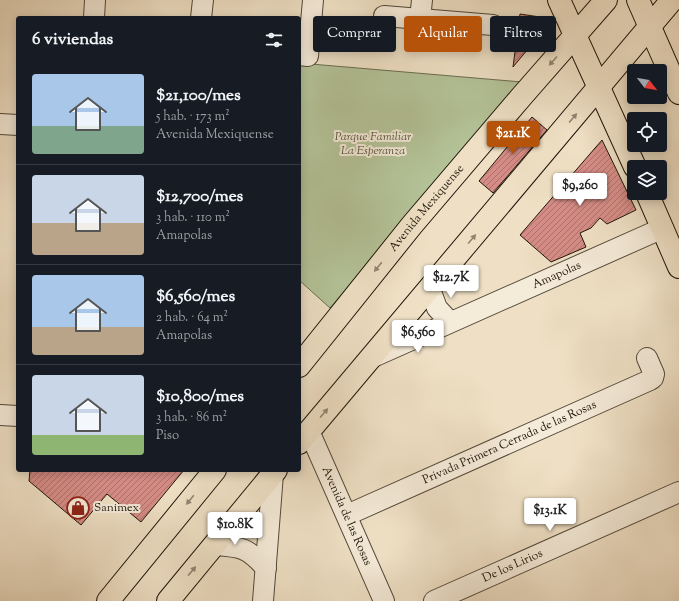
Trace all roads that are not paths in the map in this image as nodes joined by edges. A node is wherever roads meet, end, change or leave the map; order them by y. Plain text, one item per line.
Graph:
1 (95, 0) edge
2 (203, 0) edge
3 (313, 0) edge
4 (559, 0) edge
5 (606, 0) edge
6 (638, 0) edge
7 (672, 0) edge
8 (421, 9) edge
9 (94, 16) edge
10 (201, 16) edge
11 (384, 16) dead end
12 (490, 24) edge
13 (650, 26) junction
14 (575, 37) junction
15 (301, 55) edge
16 (600, 87) junction
17 (679, 93) edge
18 (0, 124) edge
19 (16, 125) edge
20 (632, 160) edge
21 (651, 200) edge
22 (674, 246) edge
23 (430, 289) junction
24 (450, 322) junction
25 (373, 356) junction
26 (647, 358) dead end
27 (301, 364) edge
28 (0, 415) edge
29 (16, 416) edge
30 (304, 437) edge
31 (213, 472) edge
32 (275, 472) edge
33 (679, 492) edge
34 (346, 515) junction
35 (214, 545) junction
36 (266, 568) junction
37 (108, 601) edge
38 (168, 601) edge
39 (263, 601) edge
40 (384, 601) edge
41 (434, 601) edge

1 - 9 street
2 - 10 street
3 - 15 street
4 - 14 main road
5 - 14 main road, Avenida Mexiquense
6 - 13 main road
7 - 13 main road
8 - 11 street
8 - 12 street
13 - 16 main road
13 - 17 main road
14 - 16 main road
14 -> 27 main road, Avenida Mexiquense
16 - 20 main road
23 -> 16 main road
18 - 19 street
21 - 22 main road
22 - 24 street, Amapolas
23 - 24 street
23 - 25 main road
24 - 25 street, Amapolas
30 -> 25 main road
26 - 34 street, Privada Primera Cerrada de las Rosas
28 - 29 street
30 - 34 street, Avenida de las Rosas
31 -> 37 main road
32 - 35 main road
32 - 36 street
33 - 41 street, De los Lirios
34 - 40 street, Avenida de las Rosas
35 - 36 street
38 -> 35 main road
36 - 39 street

